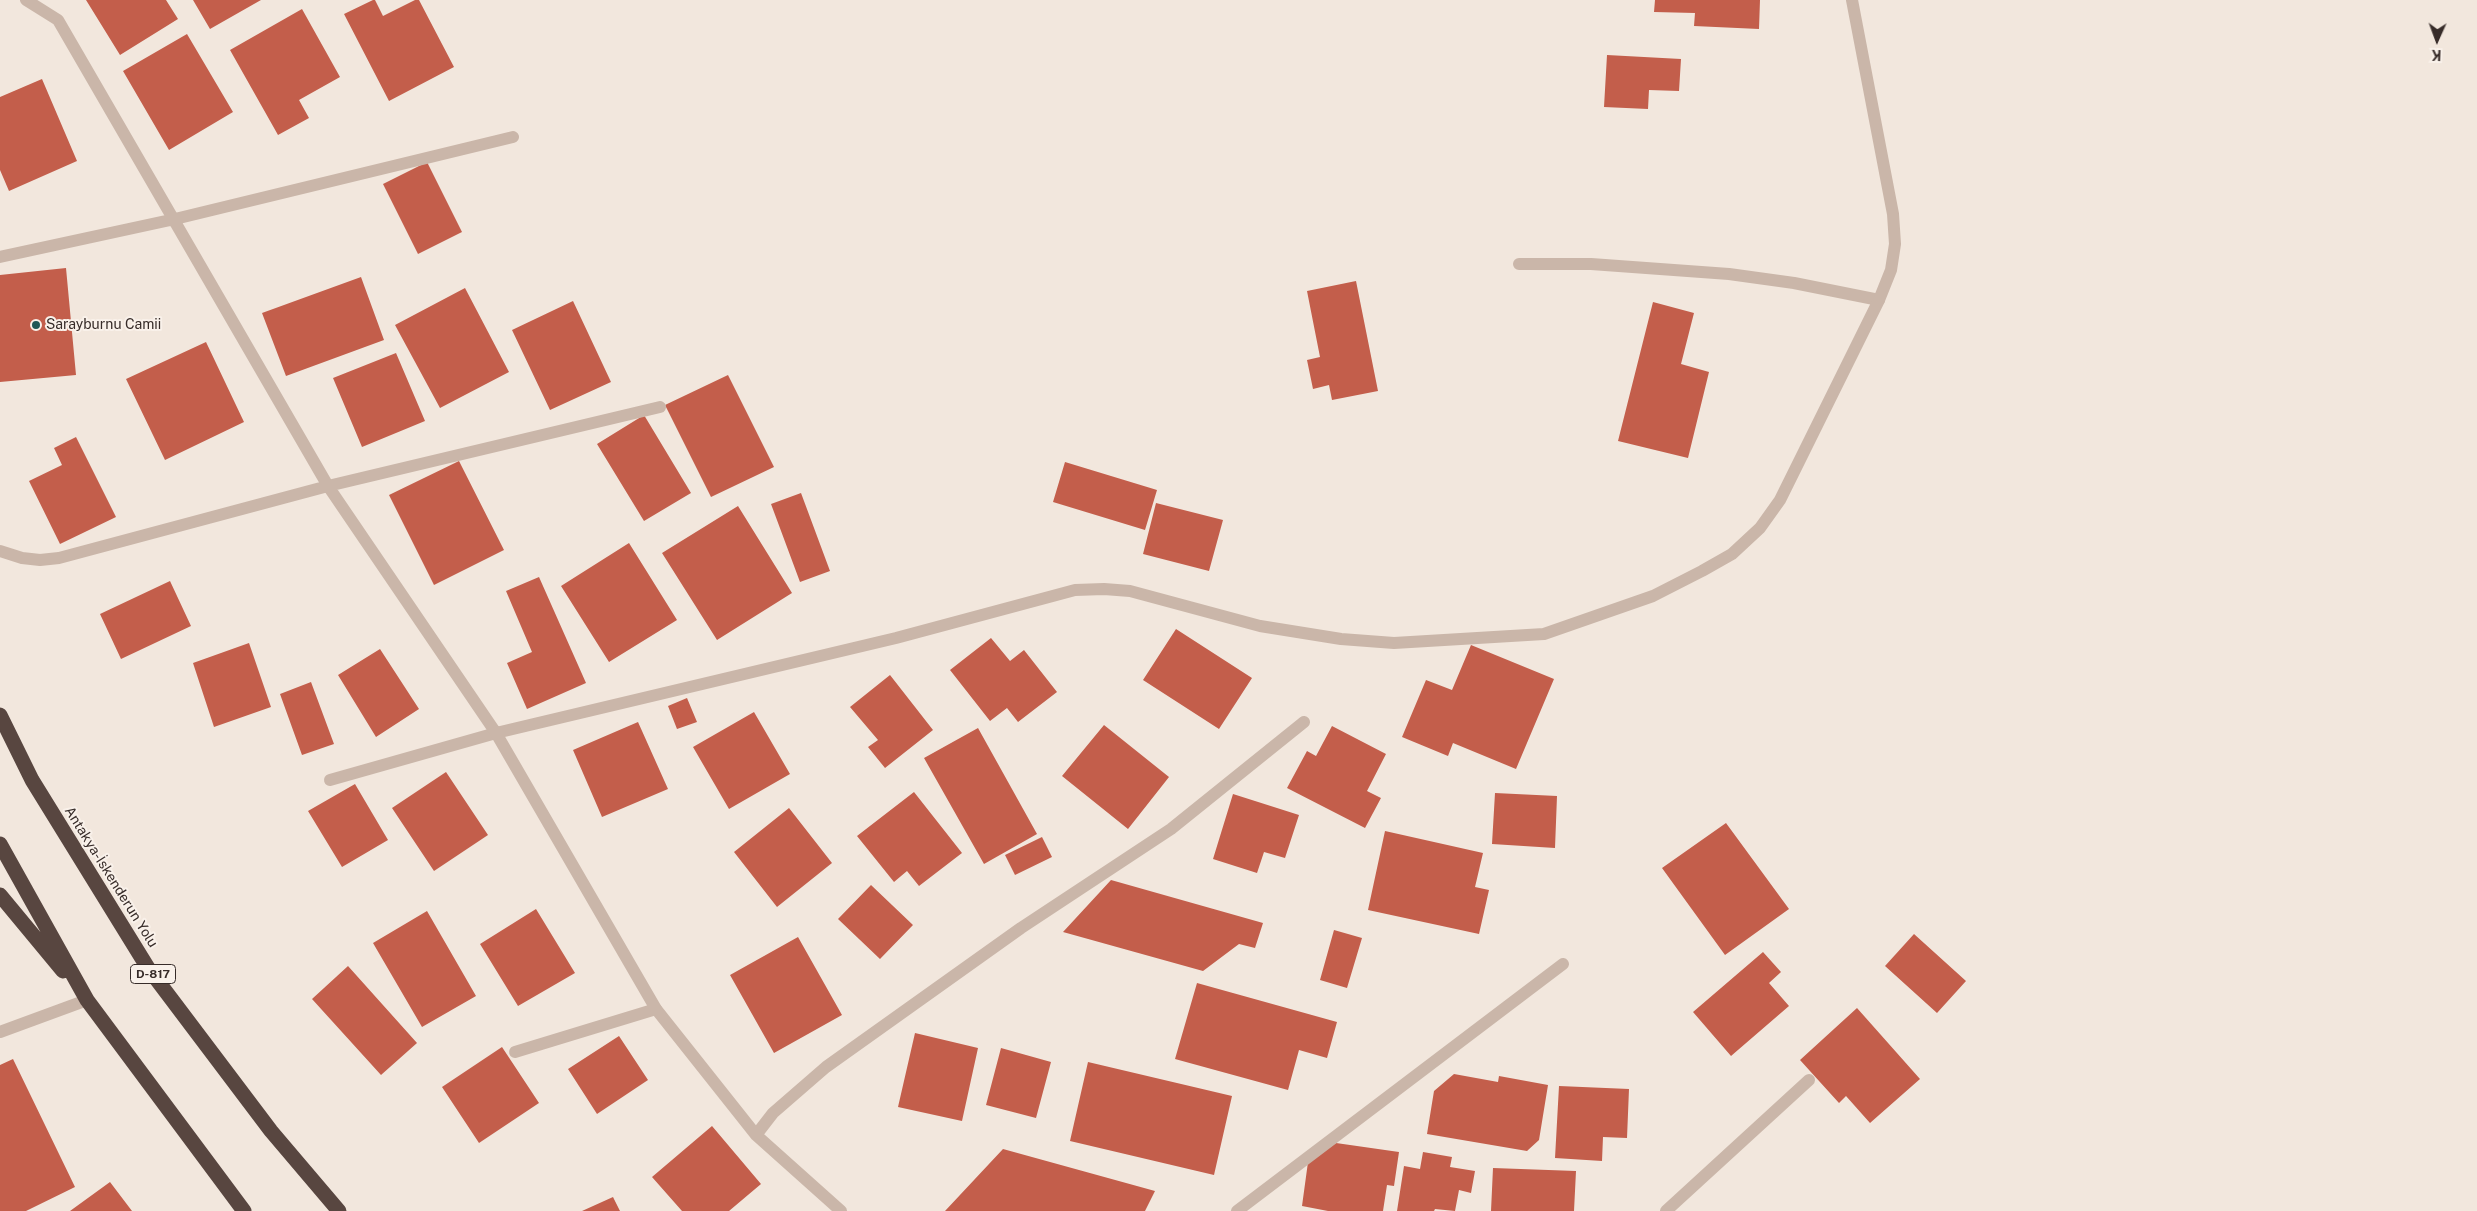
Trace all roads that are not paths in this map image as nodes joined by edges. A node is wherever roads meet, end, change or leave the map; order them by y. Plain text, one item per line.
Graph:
1 (26, 0) edge
2 (1852, 0) edge
3 (513, 137) dead end
4 (175, 219) junction
5 (0, 257) edge
6 (1518, 264) dead end
7 (1879, 300) junction
8 (660, 407) dead end
9 (328, 486) junction
10 (0, 551) edge
11 (0, 715) edge
12 (1304, 722) dead end
13 (496, 733) junction
14 (330, 780) dead end
15 (0, 844) edge
16 (0, 895) edge
17 (1563, 964) dead end
18 (87, 1000) junction
19 (656, 1009) junction
20 (0, 1032) edge
21 (515, 1052) dead end
22 (1809, 1080) dead end
23 (756, 1135) junction
24 (244, 1211) edge
25 (339, 1211) edge
26 (841, 1211) edge
27 (1238, 1211) edge
28 (1666, 1211) edge

1 - 4 street
2 - 7 street
3 - 4 street
4 - 5 street
4 - 9 street
6 - 7 street
7 - 13 street
8 - 9 street
9 - 10 street
9 - 13 street
11 - 25 highway, Antakya-İskenderun Yolu / D-817
12 - 23 street
13 - 14 street
13 - 19 street
15 - 18 highway
16 - 18 highway
17 - 27 street
18 - 20 street
18 - 24 highway
19 - 21 street
19 - 23 street
22 - 28 street
23 - 26 street

